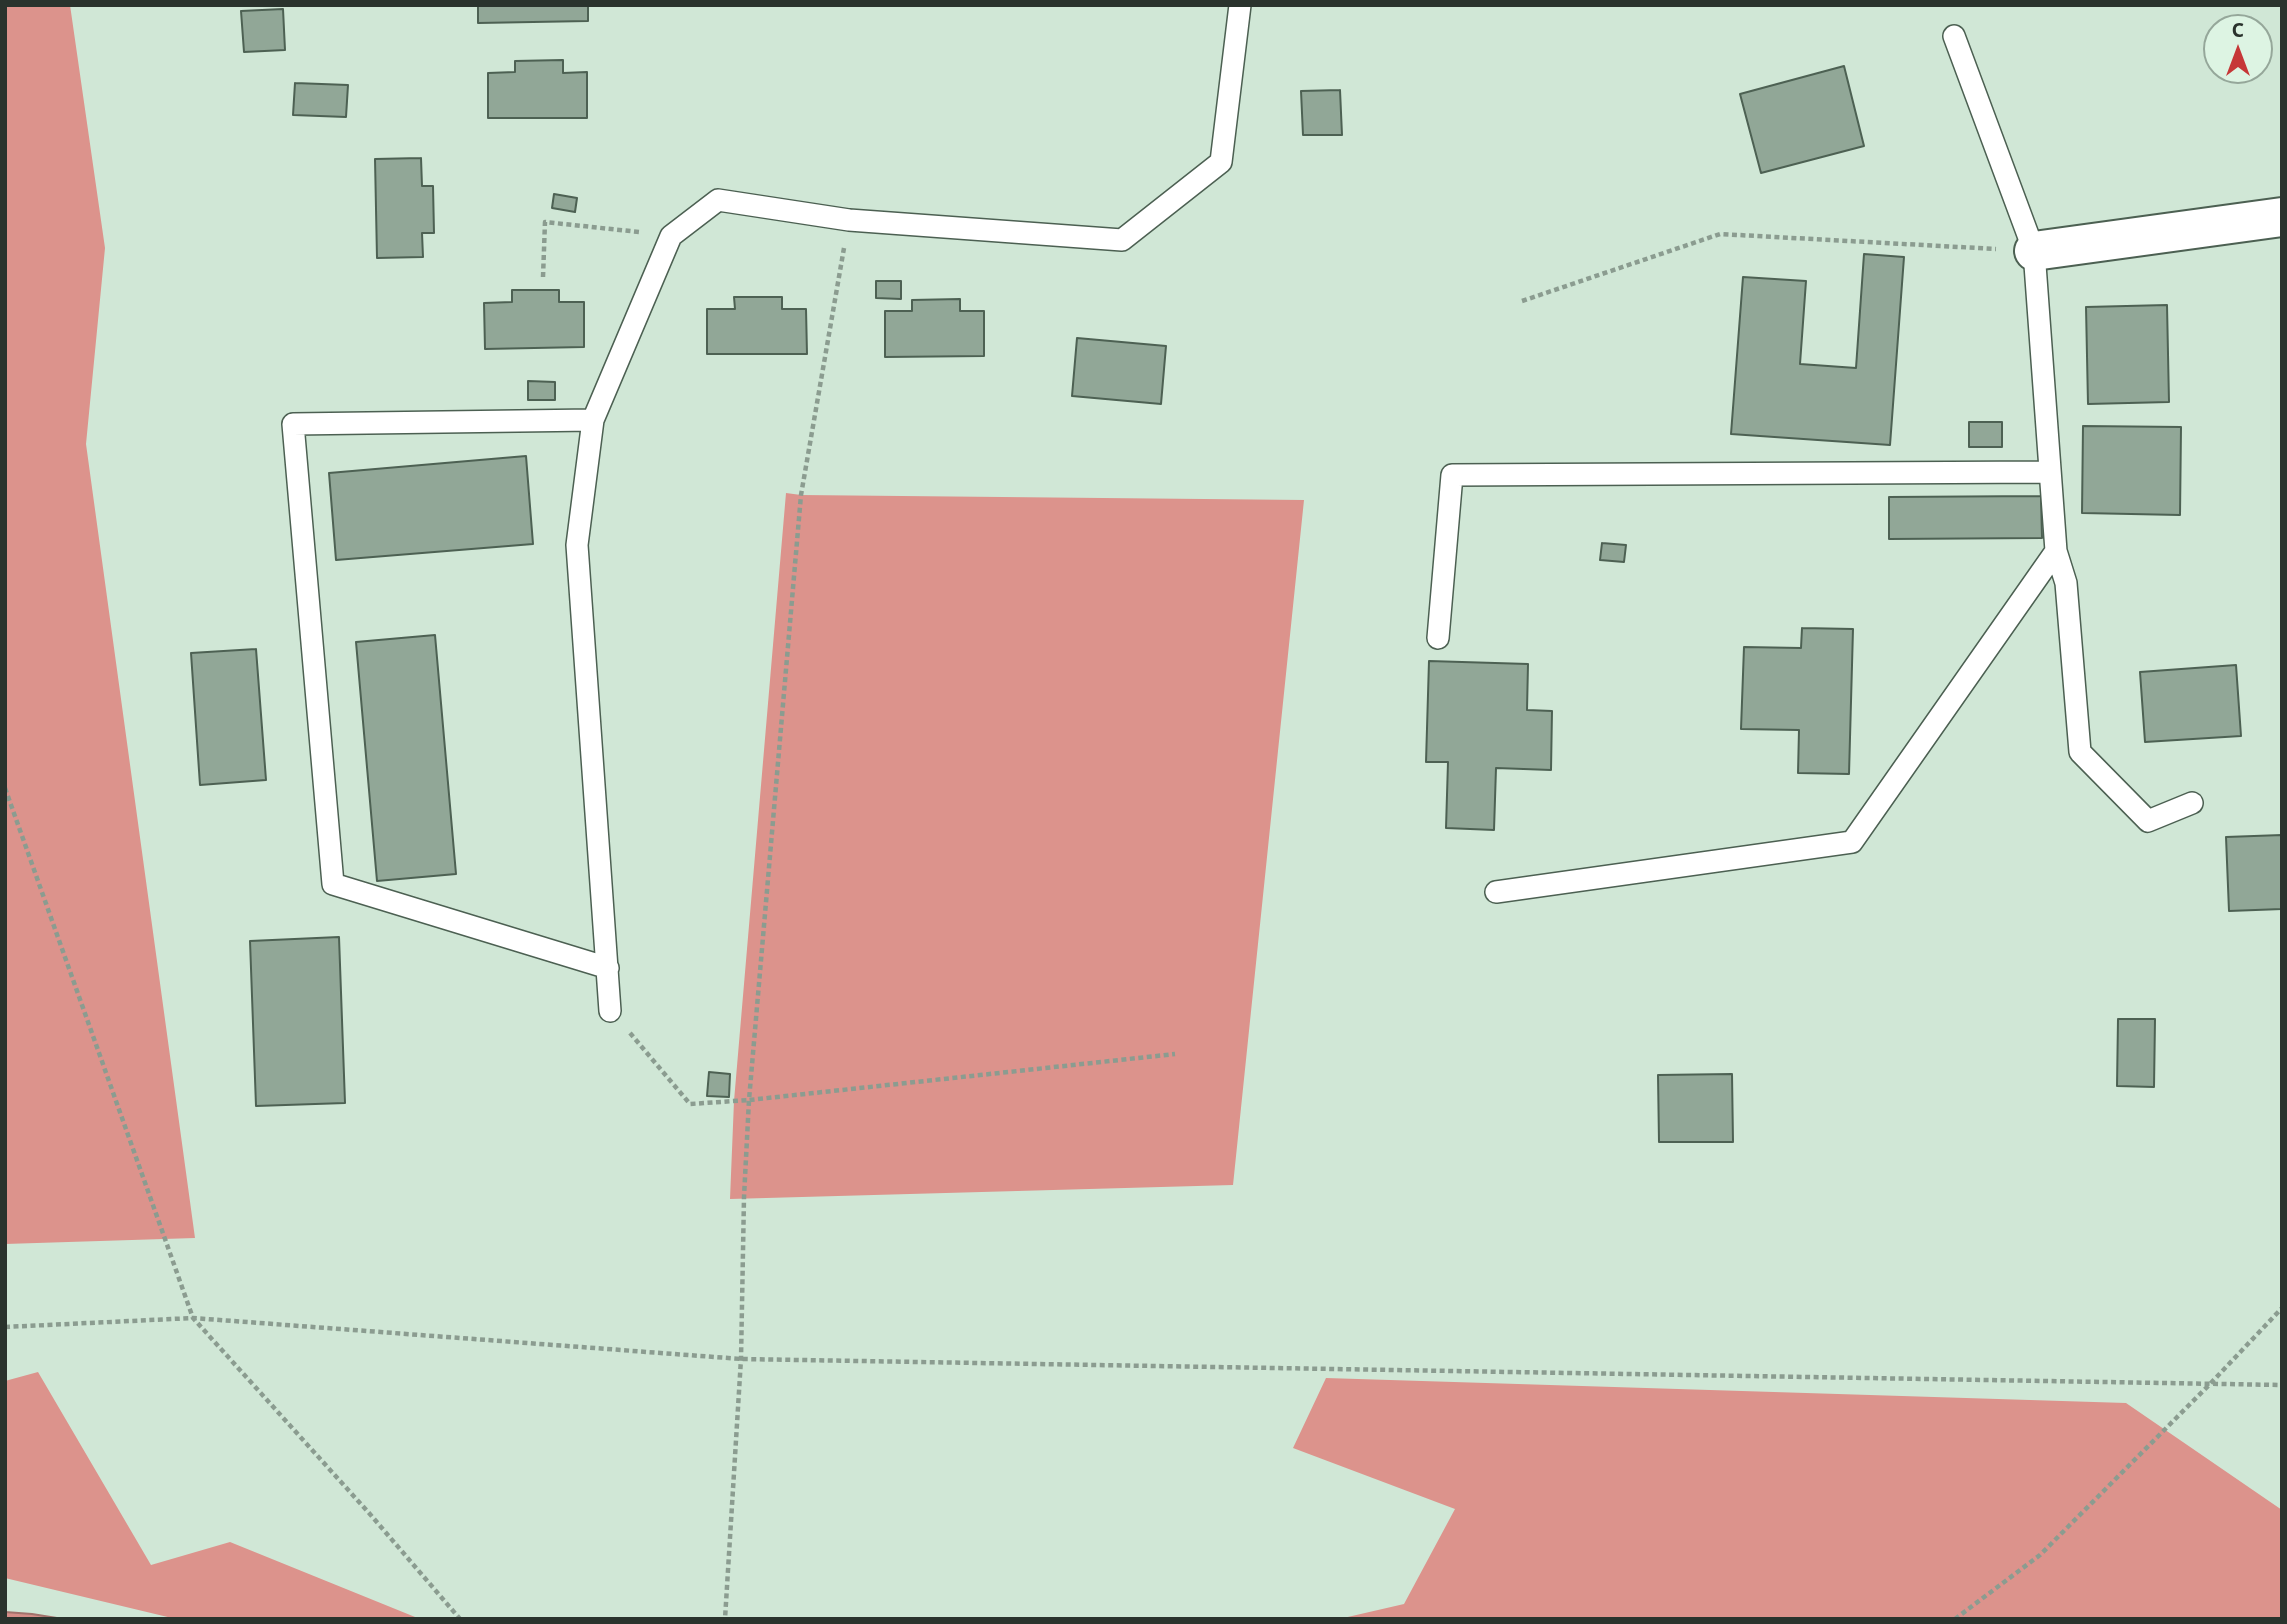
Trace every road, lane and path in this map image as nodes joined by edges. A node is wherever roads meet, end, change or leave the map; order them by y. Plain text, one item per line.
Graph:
1 (1240, 5) edge
2 (1954, 36) dead end
3 (2282, 217) edge
4 (849, 220) junction
5 (671, 236) junction
6 (2034, 251) junction
7 (543, 277) dead end
8 (1522, 301) dead end
9 (593, 420) junction
10 (2050, 471) junction
11 (2056, 551) junction
12 (1437, 638) dead end
13 (5, 788) edge
14 (2192, 803) dead end
15 (1496, 892) dead end
16 (608, 968) junction
17 (610, 1011) joint
18 (1175, 1054) dead end
19 (749, 1100) junction
20 (2282, 1308) edge
21 (192, 1318) junction
22 (5, 1327) edge
23 (741, 1359) junction
24 (2210, 1384) junction
25 (2282, 1385) edge
26 (460, 1619) edge
27 (725, 1619) edge
28 (1955, 1619) edge

1 - 4 lane
2 - 6 lane
3 - 6 street
4 - 5 lane
4 - 19 path
5 - 7 path
5 - 9 lane
6 - 8 path
6 - 10 lane
9 - 16 lane
9 - 16 lane
10 - 11 lane
10 - 12 lane
11 - 14 lane
11 - 15 lane
13 - 21 path
16 - 17 lane
17 - 19 path
18 - 19 path
19 - 23 path
20 - 24 path
21 - 22 path
21 - 23 path
21 - 26 path
23 - 24 path
23 - 27 path
24 - 25 path
24 - 28 path

